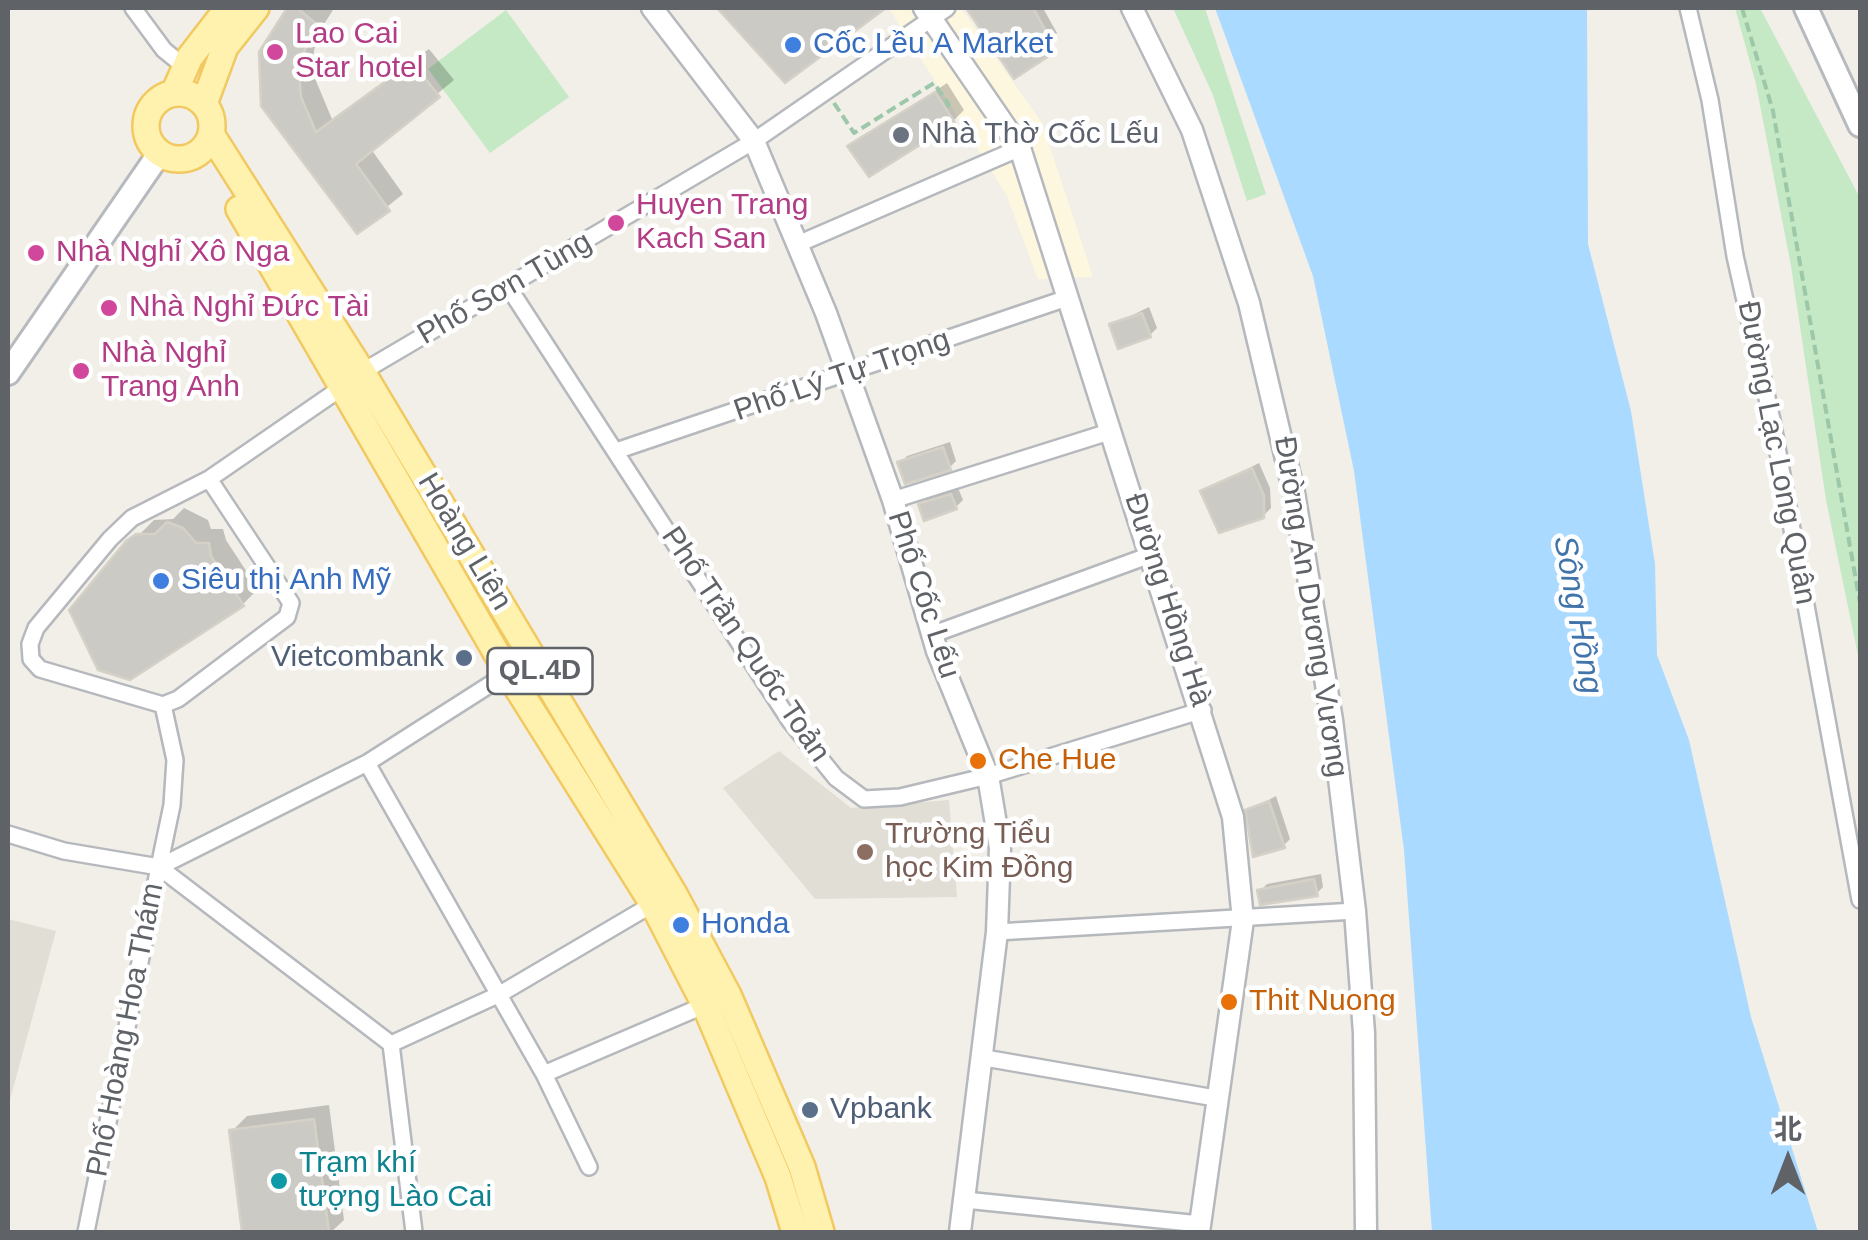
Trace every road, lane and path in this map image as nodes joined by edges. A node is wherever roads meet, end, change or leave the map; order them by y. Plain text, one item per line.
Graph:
1 (133, 8) edge
2 (228, 8) edge
3 (256, 8) edge
4 (652, 8) edge
5 (1132, 8) edge
6 (1688, 8) edge
7 (1742, 8) edge
8 (1806, 8) edge
9 (934, 11) edge
10 (185, 68) junction
11 (826, 90) junction
12 (174, 93) junction
13 (204, 104) junction
14 (944, 107) dead end
15 (1858, 115) edge
16 (754, 141) junction
17 (207, 142) junction
18 (1020, 148) junction
19 (160, 154) junction
20 (798, 244) junction
21 (509, 288) junction
22 (1067, 298) junction
23 (8, 373) edge
24 (848, 375) junction
25 (353, 379) junction
26 (1112, 431) junction
27 (616, 450) junction
28 (209, 480) junction
29 (892, 500) junction
30 (1153, 554) junction
31 (1860, 603) edge
32 (932, 635) junction
33 (532, 658) junction
34 (508, 673) junction
35 (163, 704) junction
36 (1202, 710) junction
37 (367, 763) junction
38 (988, 776) junction
39 (8, 834) edge
40 (160, 867) junction
41 (664, 899) junction
42 (1860, 900) edge
43 (1355, 911) junction
44 (1243, 920) junction
45 (997, 932) junction
46 (500, 994) junction
47 (705, 1005) junction
48 (391, 1044) junction
49 (984, 1058) junction
50 (544, 1074) junction
51 (1215, 1098) junction
52 (589, 1167) dead end
53 (965, 1200) junction
54 (1199, 1228) edge
55 (86, 1232) edge
56 (414, 1232) edge
57 (794, 1232) edge
58 (821, 1232) edge
59 (960, 1232) edge
60 (1366, 1232) edge

1 - 10 street
2 - 10 main road
3 - 13 main road
4 - 16 street, Phố Cốc Lếu
5 - 43 street, Đường An Dương Vương
6 - 42 street, Đường Lạc Long Quân
7 - 31 path
8 - 15 main road
9 - 11 street, Phố Sơn Tùng
9 - 18 street, Đường Hồng Hà
10 - 12 main road
11 - 14 path
11 - 16 street, Phố Sơn Tùng
12 - 13 main road
12 - 19 main road
13 - 17 main road
16 - 20 street, Phố Cốc Lếu
16 - 21 street, Phố Sơn Tùng
17 - 19 main road
17 - 25 main road, Hoàng Liên / QL.4D
18 - 20 street
18 - 22 street, Đường Hồng Hà
19 - 23 main road
20 - 24 street, Phố Cốc Lếu
21 - 25 street, Phố Sơn Tùng
21 - 27 street, Phố Trần Quốc Toản
22 - 24 street, Phố Lý Tự Trọng
22 - 26 street, Đường Hồng Hà
24 - 27 street, Phố Lý Tự Trọng
24 - 29 street, Phố Cốc Lếu
25 - 28 street, Phố Sơn Tùng
25 - 33 main road, Hoàng Liên / QL.4D
25 - 34 main road, Hoàng Liên / QL.4D
26 - 29 street
26 - 30 street, Đường Hồng Hà
27 - 38 street, Phố Trần Quốc Toản
28 - 35 street
28 - 35 street, Phố Sơn Tùng
29 - 32 street, Phố Cốc Lếu
30 - 32 street
30 - 36 street, Đường Hồng Hà
32 - 38 street, Phố Cốc Lếu
33 - 34 main road
33 - 41 main road, Hoàng Liên / QL.4D
34 - 37 street, Phố Hoàng Hoa Thám
34 - 41 main road, Hoàng Liên / QL.4D
35 - 40 street
36 - 38 street, Phố Trần Quốc Toản
36 - 44 street, Đường Hồng Hà
37 - 40 street, Phố Hoàng Hoa Thám
37 - 46 street
38 - 45 street, Phố Cốc Lếu
39 - 40 street
40 - 48 street
40 - 55 street, Phố Hoàng Hoa Thám
41 - 46 street
41 - 47 main road, Hoàng Liên / QL.4D
41 - 58 main road, Hoàng Liên / QL.4D
43 - 44 street
43 - 60 street, Đường An Dương Vương
44 - 45 street
44 - 51 street, Đường Hồng Hà
45 - 49 street, Phố Cốc Lếu
46 - 48 street
46 - 50 street
47 - 50 street
47 - 57 main road, Hoàng Liên / QL.4D
48 - 56 street
49 - 51 street
49 - 53 street, Phố Cốc Lếu
50 - 52 street
51 - 54 street, Đường Hồng Hà
53 - 54 street
53 - 59 street, Phố Cốc Lếu

